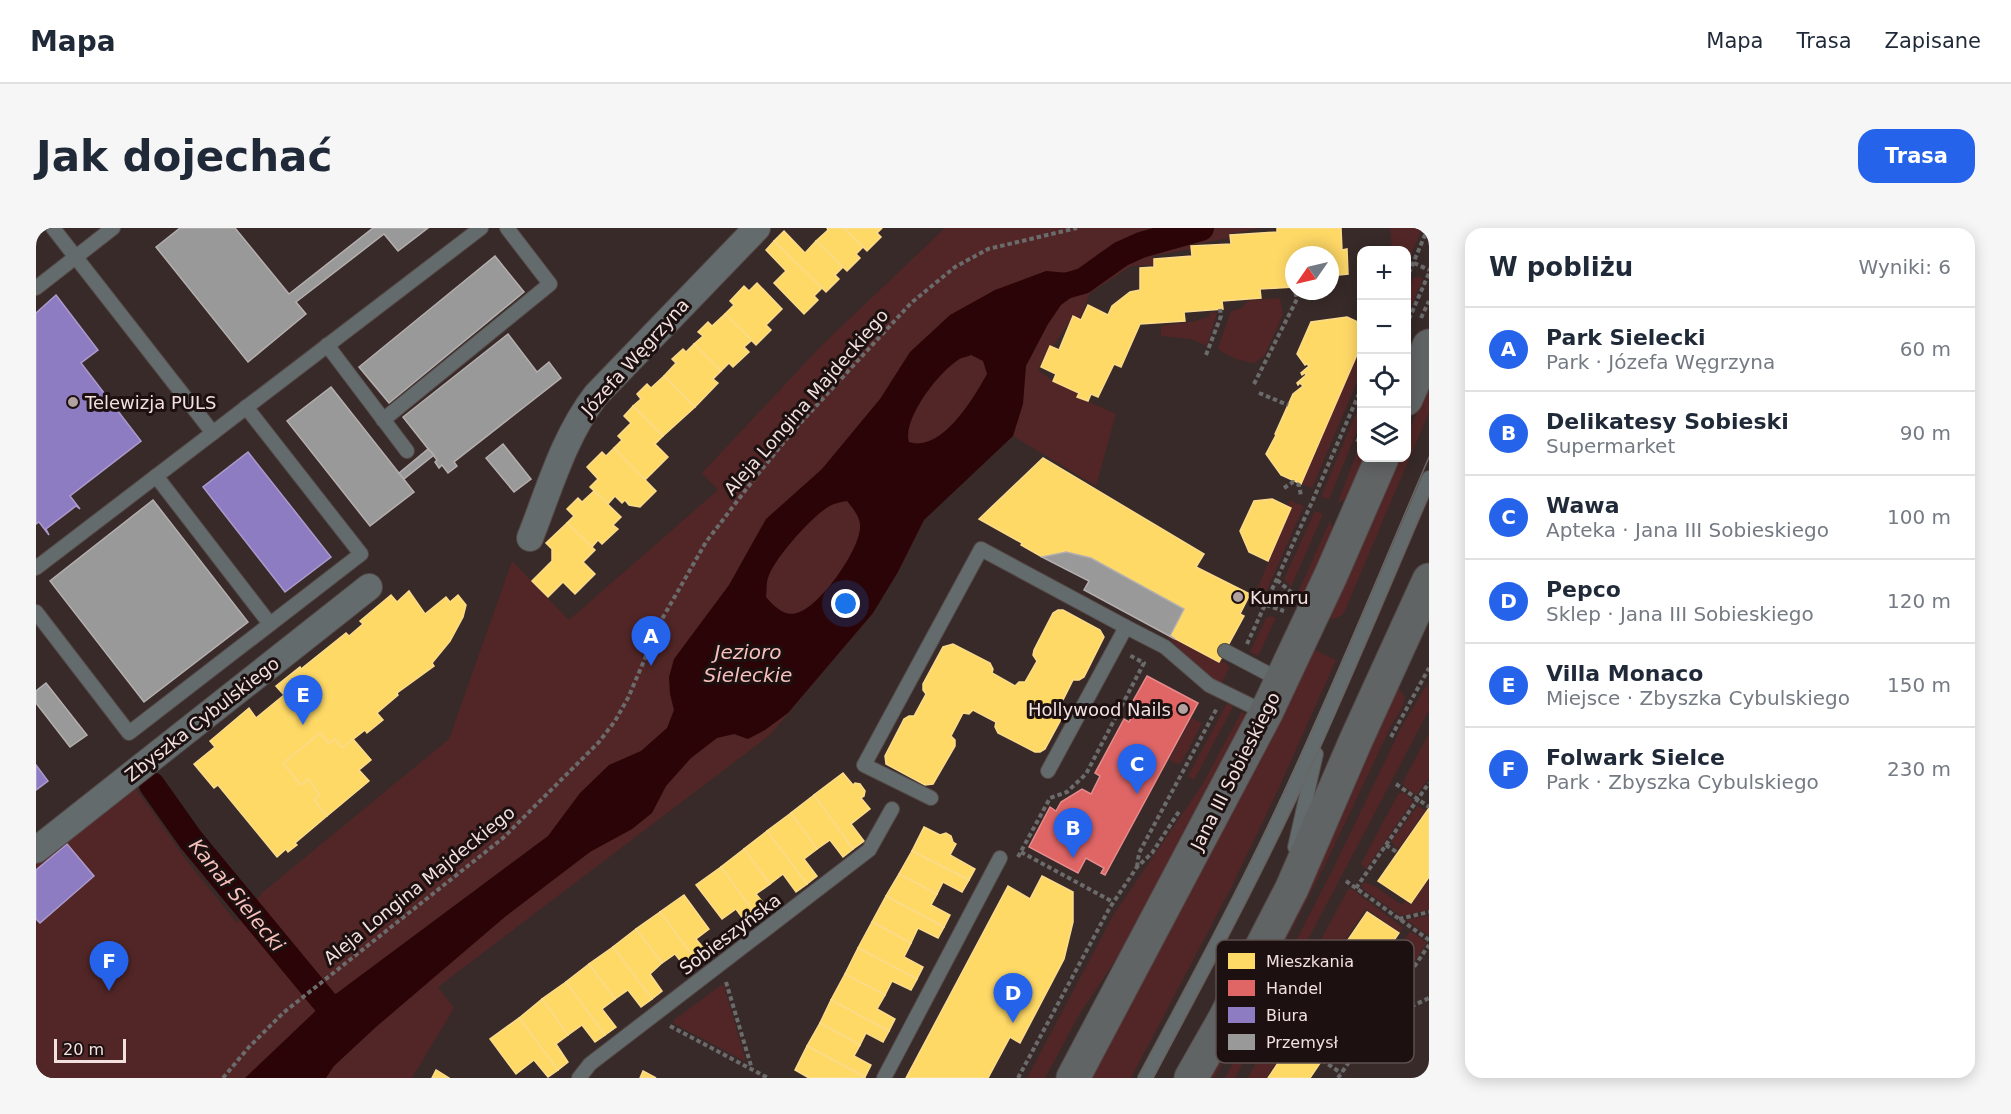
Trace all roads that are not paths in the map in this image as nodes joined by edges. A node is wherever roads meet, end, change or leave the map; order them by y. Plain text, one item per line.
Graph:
1 (53, 228) edge
2 (113, 228) edge
3 (481, 228) edge
4 (507, 228) edge
5 (757, 228) edge
6 (76, 257) junction
7 (36, 288) edge
8 (327, 345) junction
9 (1429, 346) edge
10 (1411, 389) edge
11 (246, 407) junction
12 (383, 420) junction
13 (213, 433) junction
14 (407, 451) dead end
15 (1380, 462) edge
16 (156, 476) junction
17 (1429, 478) edge
18 (530, 538) dead end
19 (36, 568) edge
20 (1429, 580) edge
21 (369, 587) dead end
22 (36, 612) edge
23 (1423, 613) edge
24 (270, 624) junction
25 (1126, 627) junction
26 (1225, 651) dead end
27 (1282, 681) junction
28 (1266, 713) junction
29 (1321, 729) junction
30 (1048, 771) dead end
31 (931, 798) dead end
32 (892, 809) dead end
33 (36, 850) edge
34 (1000, 858) road end
35 (1282, 907) junction
36 (1218, 940) edge
37 (1265, 940) edge
38 (1216, 943) edge
39 (1216, 1034) edge
40 (579, 1078) edge
41 (884, 1078) edge
42 (1073, 1078) edge
43 (1145, 1078) edge
44 (1191, 1078) edge

1 - 6 lane
2 - 6 lane
3 - 8 lane
4 - 12 lane
5 - 18 street, Józefa Węgrzyna
6 - 7 lane
6 - 13 lane
8 - 11 lane
8 - 12 lane
9 - 10 main road
11 - 13 lane
11 - 24 lane
12 - 14 lane
13 - 16 lane
15 - 27 main road, Jana III Sobieskiego
16 - 19 lane
16 - 24 lane
17 - 29 lane
20 - 23 main road
21 - 33 street, Zbyszka Cybulskiego
22 - 24 lane
23 - 35 main road
25 - 28 lane
25 - 30 lane
25 - 31 lane
26 - 27 lane
27 - 28 main road, Jana III Sobieskiego
28 - 42 main road, Jana III Sobieskiego
29 - 35 lane
29 - 36 lane
32 - 40 lane, Sobieszyńska
34 - 41 lane
35 - 37 main road
38 - 43 lane
39 - 44 main road

